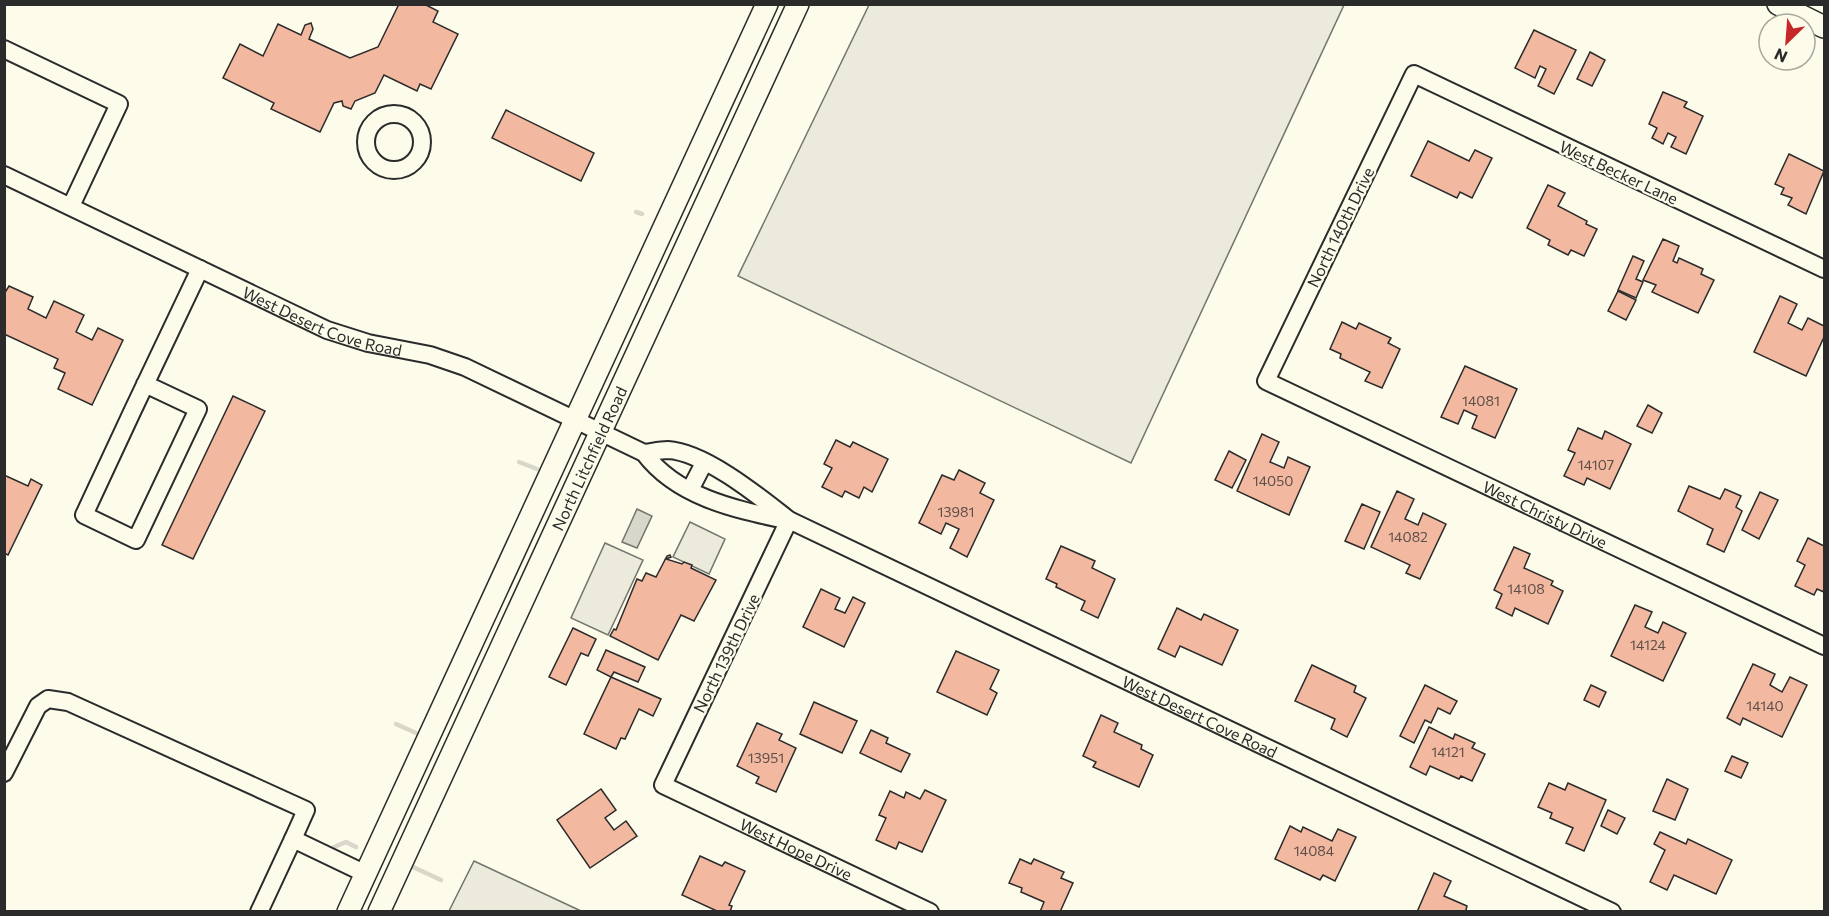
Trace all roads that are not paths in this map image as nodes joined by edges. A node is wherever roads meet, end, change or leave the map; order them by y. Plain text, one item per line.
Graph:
1 (767, 4) edge
2 (798, 4) edge
3 (1778, 4) edge
4 (1824, 27) edge
5 (4, 49) edge
6 (1414, 74) joint
7 (709, 130) junction
8 (4, 175) edge
9 (71, 207) junction
10 (700, 219) junction
11 (200, 269) junction
12 (1824, 269) edge
13 (1266, 381) joint
14 (145, 384) junction
15 (575, 419) junction
16 (600, 431) junction
17 (644, 453) junction
18 (704, 464) junction
19 (690, 490) junction
20 (789, 520) junction
21 (1824, 646) edge
22 (4, 773) edge
23 (663, 785) joint
24 (293, 839) junction
25 (366, 873) junction
26 (259, 912) edge
27 (348, 912) edge
28 (366, 912) edge
29 (379, 912) edge
30 (930, 912) edge
31 (1612, 912) edge

1 - 7 main road, North Litchfield Road
2 - 10 main road, North Litchfield Road
3 - 4 main road
5 - 9 street
6 - 12 street, West Becker Lane
6 - 13 street, North 140th Drive
7 - 10 main road
7 - 15 main road, North Litchfield Road
8 - 9 street, West Desert Cove Road
9 - 11 street, West Desert Cove Road
10 - 16 main road, North Litchfield Road
11 - 14 street
11 - 15 street, West Desert Cove Road
13 - 21 street, West Christy Drive
14 - 14 street
15 - 16 street, West Desert Cove Road
15 - 25 main road, North Litchfield Road
16 - 17 street, West Desert Cove Road
16 - 29 main road, North Litchfield Road
17 - 18 street, West Desert Cove Road
17 - 19 street, West Desert Cove Road
18 - 19 street
18 - 20 street, West Desert Cove Road
19 - 20 street, West Desert Cove Road
20 - 23 street, North 139th Drive
20 - 31 street, West Desert Cove Road
22 - 24 street
23 - 30 street, West Hope Drive
24 - 25 street
24 - 26 street
25 - 27 main road, North Litchfield Road
25 - 28 main road

